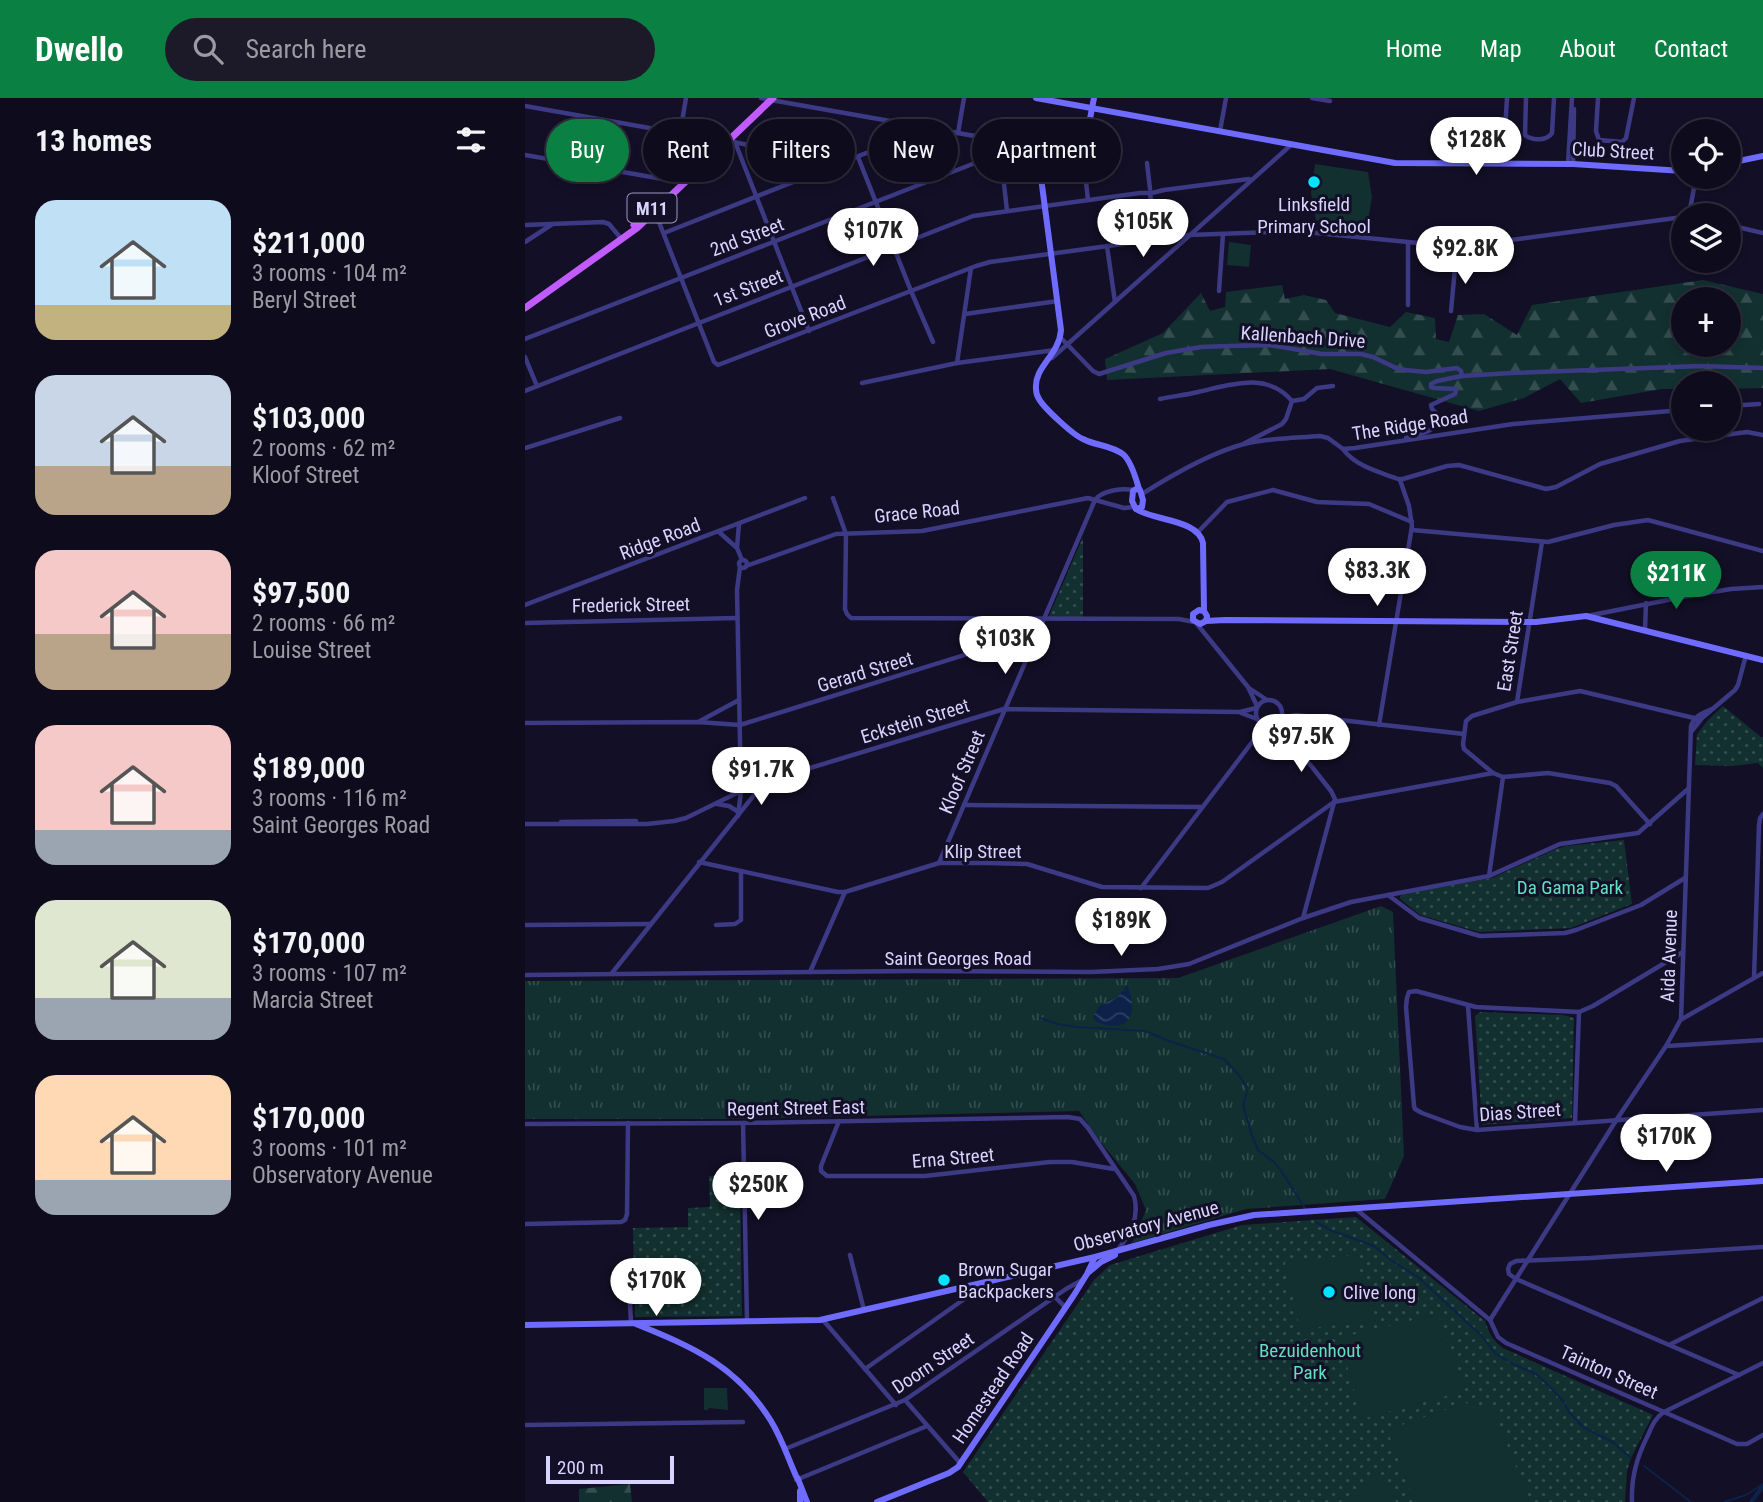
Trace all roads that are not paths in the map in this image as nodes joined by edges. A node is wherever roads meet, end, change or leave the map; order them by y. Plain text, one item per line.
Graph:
1 (687, 98) edge
2 (964, 98) edge
3 (1036, 98) edge
4 (1094, 98) edge
5 (1226, 98) edge
6 (1312, 98) edge
7 (1507, 98) edge
8 (1526, 98) edge
9 (1554, 98) edge
10 (1574, 98) edge
11 (1598, 98) edge
12 (1634, 98) edge
13 (767, 99) edge
14 (1330, 101) dead end
15 (525, 106) edge
16 (1093, 108) junction
17 (683, 119) edge
18 (877, 119) edge
19 (1091, 119) edge
20 (643, 127) edge
21 (1220, 131) junction
22 (958, 133) joint
23 (972, 136) edge
24 (733, 137) edge
25 (1291, 144) junction
26 (733, 149) edge
27 (869, 152) edge
28 (525, 155) edge
29 (1763, 156) edge
30 (858, 157) junction
31 (855, 158) edge
32 (1741, 161) edge
33 (972, 163) edge
34 (1147, 163) dead end
35 (1503, 164) junction
36 (1570, 164) junction
37 (1671, 170) edge
38 (643, 176) edge
39 (1251, 179) junction
40 (680, 182) edge
41 (686, 182) edge
42 (794, 182) edge
43 (1004, 182) edge
44 (1042, 182) edge
45 (1086, 182) edge
46 (1150, 192) junction
47 (756, 197) junction
48 (1088, 200) junction
49 (876, 201) junction
50 (1045, 206) junction
51 (1007, 211) junction
52 (655, 212) junction
53 (1671, 220) edge
54 (552, 224) junction
55 (525, 225) edge
56 (1741, 228) edge
57 (664, 233) junction
58 (1763, 233) edge
59 (1223, 234) junction
60 (1189, 235) junction
61 (619, 236) junction
62 (1157, 239) junction
63 (773, 241) junction
64 (525, 242) edge
65 (1408, 242) junction
66 (1107, 246) junction
67 (893, 247) junction
68 (1457, 247) junction
69 (1051, 254) junction
70 (971, 268) junction
71 (682, 277) junction
72 (792, 286) junction
73 (911, 291) junction
74 (1219, 291) dead end
75 (1058, 301) junction
76 (1115, 302) junction
77 (525, 305) edge
78 (1408, 305) dead end
79 (1451, 311) dead end
80 (965, 314) junction
81 (700, 322) junction
82 (809, 331) junction
83 (1061, 338) junction
84 (525, 339) edge
85 (933, 342) dead end
86 (1067, 344) junction
87 (1056, 349) junction
88 (525, 357) edge
89 (1047, 362) junction
90 (957, 363) junction
91 (1763, 368) edge
92 (1462, 376) junction
93 (862, 383) dead end
94 (537, 386) junction
95 (1333, 386) dead end
96 (525, 391) edge
97 (1160, 399) dead end
98 (1291, 401) junction
99 (1759, 404) dead end
100 (1741, 405) edge
101 (1671, 411) edge
102 (620, 418) dead end
103 (1763, 435) edge
104 (1392, 443) junction
105 (1241, 445) junction
106 (525, 448) edge
107 (1343, 449) junction
108 (1400, 480) junction
109 (1139, 492) junction
110 (1097, 497) junction
111 (805, 498) dead end
112 (833, 498) dead end
113 (1135, 508) junction
114 (1150, 515) junction
115 (1412, 522) junction
116 (739, 524) junction
117 (1412, 530) junction
118 (718, 532) junction
119 (1198, 532) junction
120 (846, 534) junction
121 (1542, 542) junction
122 (737, 548) junction
123 (1763, 551) edge
124 (743, 566) junction
125 (1763, 587) edge
126 (1646, 603) junction
127 (525, 606) edge
128 (1586, 616) junction
129 (737, 618) junction
130 (1045, 618) junction
131 (1200, 618) junction
132 (1396, 622) junction
133 (1529, 622) junction
134 (525, 623) edge
135 (1646, 631) junction
136 (1038, 632) junction
137 (1746, 655) junction
138 (1763, 660) edge
139 (1248, 687) junction
140 (739, 700) junction
141 (1267, 700) junction
142 (1517, 702) junction
143 (1257, 707) junction
144 (1004, 709) junction
145 (1281, 709) junction
146 (1240, 712) junction
147 (1296, 716) junction
148 (1281, 719) junction
149 (1258, 721) junction
150 (698, 722) junction
151 (1696, 722) junction
152 (525, 723) edge
153 (740, 724) junction
154 (1380, 725) junction
155 (1272, 726) junction
156 (1464, 734) junction
157 (1256, 737) junction
158 (1290, 739) junction
159 (1493, 773) junction
160 (1503, 777) junction
161 (764, 782) junction
162 (1688, 789) junction
163 (741, 791) junction
164 (1334, 802) junction
165 (717, 804) junction
166 (964, 805) junction
167 (1202, 807) junction
168 (738, 814) junction
169 (1763, 814) edge
170 (525, 824) edge
171 (1650, 824) junction
172 (699, 862) junction
173 (939, 863) junction
174 (741, 871) junction
175 (1489, 876) junction
176 (1685, 878) junction
177 (1141, 888) junction
178 (845, 892) junction
179 (1387, 895) junction
180 (1303, 918) junction
181 (651, 924) junction
182 (525, 925) edge
183 (716, 925) dead end
184 (1683, 952) junction
185 (810, 972) junction
186 (1763, 973) edge
187 (611, 974) junction
188 (525, 975) edge
189 (1754, 978) junction
190 (1468, 1006) junction
191 (1579, 1012) junction
192 (1681, 1019) junction
193 (1763, 1040) edge
194 (1666, 1046) junction
195 (1763, 1110) edge
196 (1617, 1119) junction
197 (839, 1121) junction
198 (1576, 1122) junction
199 (628, 1123) junction
200 (743, 1123) junction
201 (525, 1124) edge
202 (1477, 1130) junction
203 (1108, 1157) junction
204 (1099, 1166) junction
205 (1115, 1169) junction
206 (1763, 1181) edge
207 (1570, 1194) junction
208 (1355, 1207) junction
209 (525, 1224) edge
210 (1763, 1247) edge
211 (1129, 1248) junction
212 (1116, 1252) junction
213 (850, 1255) dead end
214 (1095, 1257) junction
215 (1528, 1261) junction
216 (628, 1272) dead end
217 (1086, 1276) junction
218 (1516, 1279) junction
219 (990, 1281) junction
220 (1055, 1297) junction
221 (1763, 1298) edge
222 (1066, 1308) junction
223 (864, 1310) junction
224 (823, 1320) junction
225 (1490, 1320) junction
226 (631, 1322) junction
227 (678, 1322) junction
228 (747, 1322) junction
229 (525, 1325) edge
230 (672, 1338) junction
231 (1670, 1344) junction
232 (1763, 1363) edge
233 (865, 1369) junction
234 (1739, 1375) junction
235 (905, 1401) junction
236 (897, 1405) junction
237 (1664, 1412) junction
238 (743, 1422) dead end
239 (525, 1425) edge
240 (927, 1426) junction
241 (1763, 1435) edge
242 (785, 1449) junction
243 (961, 1464) junction
244 (797, 1479) junction
245 (804, 1502) edge
246 (877, 1502) edge
247 (1632, 1502) edge

1 - 17 street
2 - 22 street
3 - 16 main road, Club Street
4 - 16 main road
5 - 21 street
6 - 14 street
7 - 35 street
8 - 9 street
10 - 36 street
11 - 12 street
13 - 18 street
13 - 24 main road, M11
15 - 20 street
16 - 19 main road
16 - 21 main road, Club Street
21 - 25 main road, Club Street
22 - 23 street
25 - 35 main road, Club Street
25 - 39 street
26 - 47 street
27 - 30 street
28 - 38 street
29 - 32 main road
30 - 31 street
30 - 49 street
33 - 49 street, 2nd Street
34 - 46 street
35 - 36 main road, Club Street
36 - 37 main road, Club Street
39 - 46 street
39 - 60 street
40 - 61 main road, M11
41 - 52 main road, M11
42 - 47 street
43 - 51 street
44 - 50 main road
45 - 48 street
46 - 48 street, 1st Street
46 - 62 street
47 - 57 street
47 - 63 street
48 - 50 street, 1st Street
49 - 63 street, 2nd Street
49 - 67 street
50 - 51 street, 1st Street
50 - 69 main road
51 - 67 street, 1st Street
52 - 57 street
52 - 77 main road, M11
53 - 68 street, Grove Road
54 - 55 street
54 - 61 street
54 - 64 street
56 - 58 street
57 - 71 street
59 - 60 street, Grove Road
59 - 65 street, Grove Road
59 - 74 street
60 - 62 street, Grove Road
60 - 76 street
61 - 77 main road, M11
62 - 66 street, Grove Road
63 - 71 street, 2nd Street
63 - 72 street
65 - 68 street, Grove Road
65 - 78 street
66 - 69 street, Grove Road
66 - 76 street
67 - 72 street, 1st Street
67 - 73 street
68 - 79 street
69 - 70 street, Grove Road
69 - 75 main road
70 - 73 street, Grove Road
70 - 80 street
71 - 81 street
71 - 84 street, 2nd Street
72 - 81 street, 1st Street
72 - 82 street
73 - 82 street, Grove Road
73 - 85 street
75 - 80 street
75 - 83 main road
76 - 86 street
80 - 90 street
81 - 82 street, Grove Road
81 - 94 street, 1st Street
83 - 86 street, Kallenbach Drive
83 - 87 main road
86 - 89 street
86 - 92 street, Kallenbach Drive
87 - 89 main road
87 - 90 street
88 - 94 street
89 - 109 main road
90 - 93 street
91 - 92 street, Kallenbach Drive
92 - 104 street
94 - 96 street, 1st Street
95 - 98 street
97 - 98 street
98 - 105 street
99 - 100 street
101 - 104 street, The Ridge Road
102 - 106 street
103 - 108 street
104 - 107 street, The Ridge Road
105 - 107 street, The Ridge Road
105 - 109 street, The Ridge Road
107 - 108 street
108 - 115 street
109 - 110 street, Grace Road
109 - 113 main road
109 - 113 main road
109 - 114 main road
110 - 113 street, Grace Road
110 - 120 street, Grace Road
110 - 130 street, Kloof Street
111 - 116 street, Ridge Road
112 - 120 street
113 - 114 main road, Grace Road
114 - 119 main road, Grace Road
115 - 117 street
115 - 119 street
116 - 118 street, Ridge Road
116 - 122 street
117 - 121 street
117 - 132 street
118 - 122 street
118 - 127 street, Ridge Road
119 - 131 main road
120 - 124 street, Grace Road
120 - 130 street
121 - 123 street
121 - 133 street, East Street
122 - 124 street
124 - 129 street
125 - 126 street
126 - 128 street
126 - 135 street
128 - 133 main road
128 - 135 main road
129 - 134 street, Frederick Street
129 - 140 street
130 - 131 street
130 - 136 street, Kloof Street
131 - 132 main road
131 - 139 street
132 - 133 main road
132 - 154 street
133 - 142 street, East Street
135 - 137 main road
136 - 144 street, Kloof Street
136 - 153 street, Gerard Street
137 - 138 main road
137 - 151 street, Aida Avenue
139 - 141 street
139 - 143 street
140 - 150 street, Gerard Street
140 - 153 street
141 - 143 street
141 - 145 street
142 - 151 street
142 - 156 street, East Street
143 - 146 street, Eckstein Street
143 - 149 street
144 - 146 street, Eckstein Street
144 - 161 street, Eckstein Street
144 - 166 street, Kloof Street
145 - 147 street
145 - 148 street
146 - 149 street, Eckstein Street
147 - 148 street
147 - 154 street
148 - 155 street
148 - 158 street
149 - 155 street
149 - 157 street
150 - 152 street, Gerard Street
150 - 153 street, Gerard Street
151 - 162 street, Aida Avenue
153 - 163 street
154 - 156 street
155 - 157 street
155 - 158 street
156 - 159 street
157 - 167 street
158 - 164 street
159 - 160 street
159 - 164 street, Klip Street
160 - 171 street
160 - 175 street
161 - 163 street, Eckstein Street
161 - 168 street
162 - 171 street, Saint Georges Road
162 - 176 street, Aida Avenue
163 - 165 street, Eckstein Street
163 - 168 street
164 - 177 street, Klip Street
164 - 180 street
165 - 168 street
165 - 170 street, Eckstein Street
166 - 167 street
166 - 173 street, Kloof Street
167 - 177 street
168 - 172 street
169 - 189 street
171 - 175 street, Saint Georges Road
172 - 174 street, Klip Street
172 - 181 street
173 - 177 street, Klip Street
173 - 178 street, Klip Street
174 - 178 street, Klip Street
174 - 183 street
175 - 179 street, Saint Georges Road
176 - 179 street
176 - 184 street, Aida Avenue
178 - 185 street
179 - 180 street, Saint Georges Road
180 - 185 street, Saint Georges Road
181 - 182 street
181 - 187 street
184 - 191 street
184 - 192 street, Aida Avenue
185 - 187 street, Saint Georges Road
186 - 189 street
187 - 188 street, Saint Georges Road
189 - 192 street
190 - 191 street
190 - 202 street
190 - 202 street, Dias Street
191 - 198 street
192 - 194 street, Aida Avenue
193 - 194 street
194 - 196 street, Aida Avenue
195 - 196 street, Dias Street
196 - 198 street, Dias Street
196 - 207 street, Aida Avenue
197 - 200 street, Regent Street East
197 - 203 street, Regent Street East
197 - 204 street, Erna Street
198 - 202 street, Dias Street
199 - 200 street, Regent Street East
199 - 201 street, Regent Street East
199 - 209 street
200 - 228 street
203 - 204 street
203 - 205 street
204 - 205 street, Erna Street
205 - 212 street
206 - 207 main road, Observatory Avenue
207 - 208 main road, Observatory Avenue
207 - 215 street, Aida Avenue
208 - 211 main road, Observatory Avenue
208 - 225 street, Tainton Street
210 - 215 street
211 - 212 main road, Observatory Avenue
211 - 217 main road
212 - 214 main road, Observatory Avenue
213 - 223 street
214 - 217 main road, Homestead Road
214 - 219 main road, Observatory Avenue
215 - 218 street, Aida Avenue
215 - 218 street, Aida Avenue
216 - 226 street
217 - 220 street, Doorn Street
217 - 222 main road, Homestead Road
218 - 225 street, Aida Avenue
218 - 231 street
219 - 223 main road, Observatory Avenue
219 - 233 street
220 - 222 street
220 - 235 street, Doorn Street
221 - 231 street
222 - 243 main road, Homestead Road
223 - 224 main road, Observatory Avenue
224 - 228 main road, Observatory Avenue
224 - 233 street
225 - 237 street, Tainton Street
226 - 227 main road, Observatory Avenue
226 - 229 main road, Observatory Avenue
226 - 230 main road
227 - 228 main road, Observatory Avenue
227 - 230 main road
230 - 242 main road
231 - 234 street
232 - 234 street, Tainton Street
233 - 236 street
234 - 237 street, Tainton Street
235 - 236 street, Doorn Street
235 - 240 street
236 - 242 street, Doorn Street
237 - 241 street
237 - 247 street
238 - 239 street
240 - 243 street
240 - 244 street
242 - 244 main road
243 - 246 main road
244 - 245 main road
244 - 245 main road

